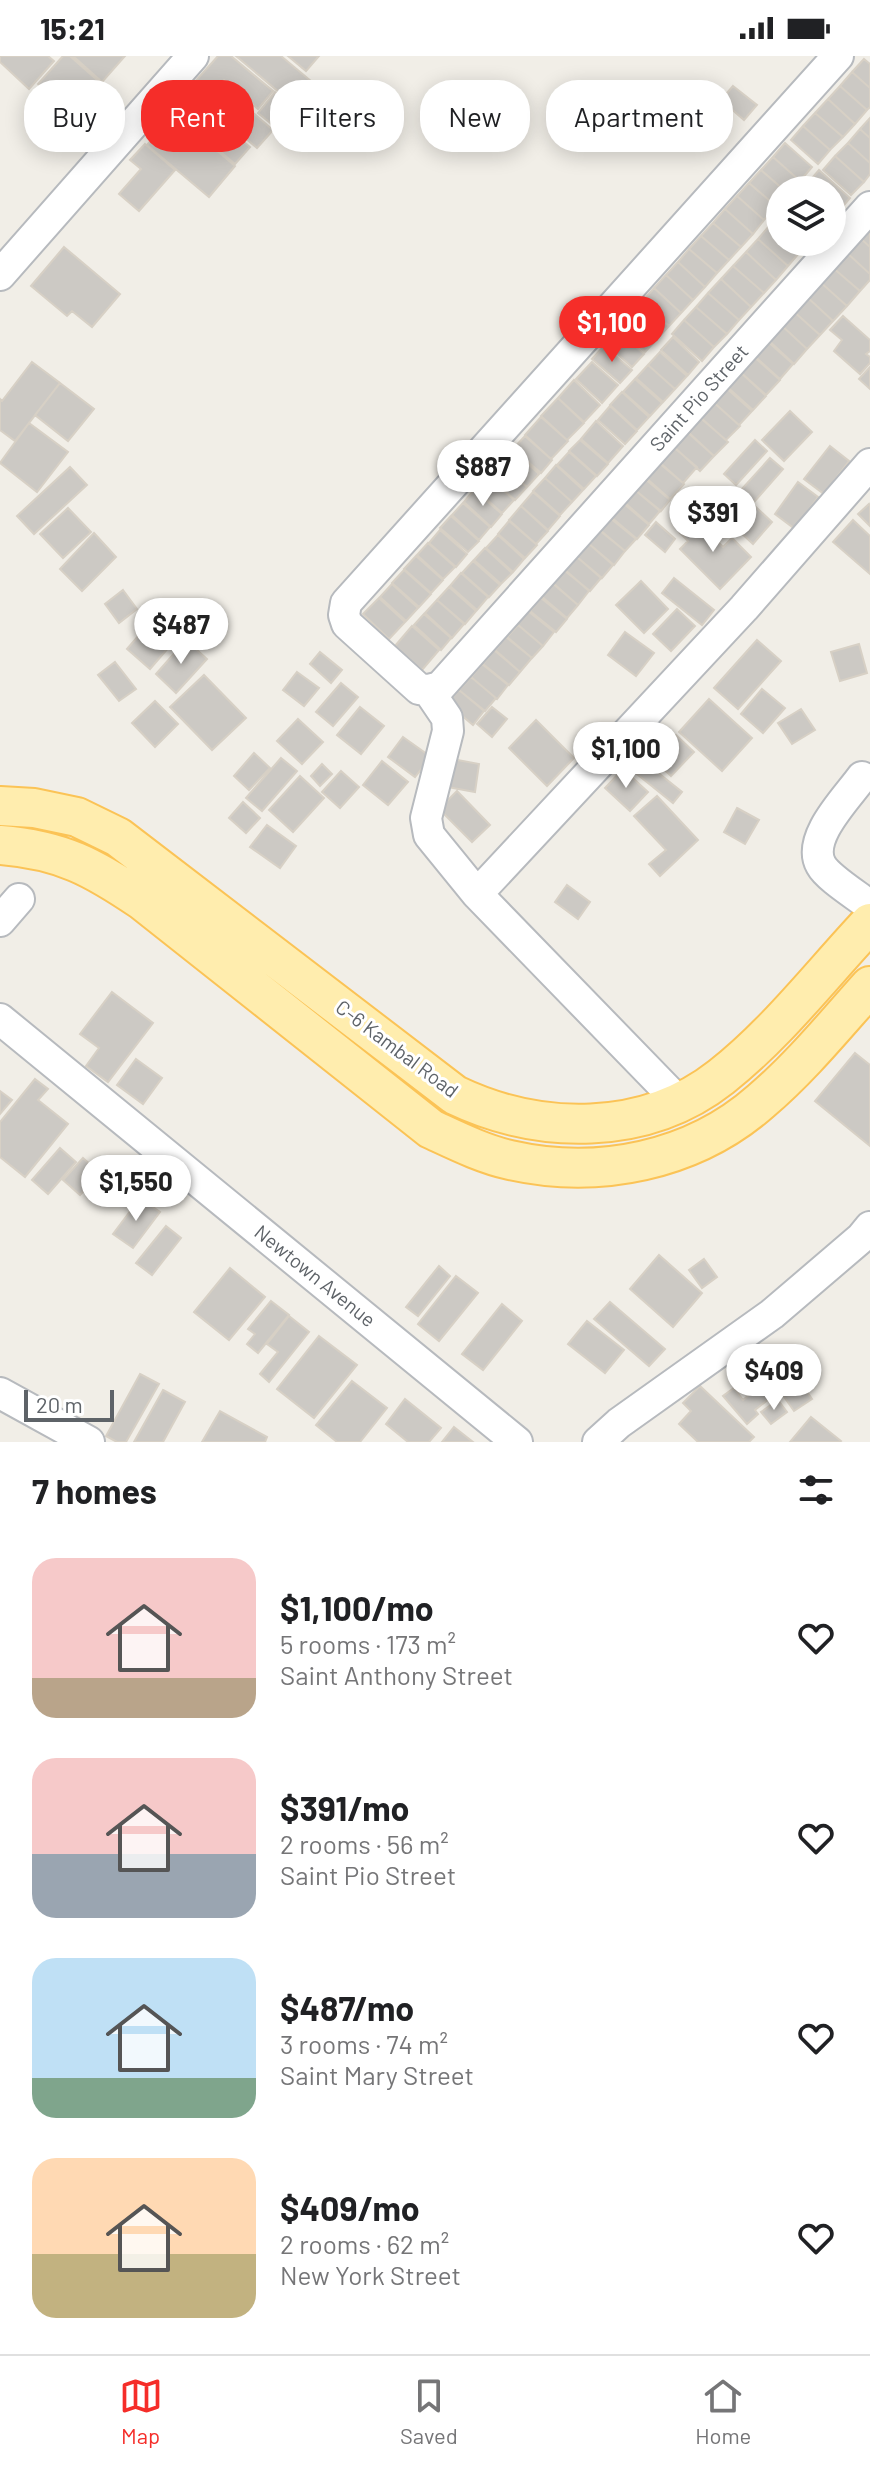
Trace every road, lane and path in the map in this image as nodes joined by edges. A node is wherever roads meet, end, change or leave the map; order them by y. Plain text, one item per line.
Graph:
1 (193, 56) edge
2 (838, 56) edge
3 (870, 207) edge
4 (0, 275) edge
5 (870, 464) edge
6 (428, 690) junction
7 (862, 777) dead end
8 (0, 806) edge
9 (0, 845) edge
10 (477, 894) junction
11 (870, 906) edge
12 (870, 923) edge
13 (870, 986) edge
14 (0, 1019) edge
15 (679, 1102) junction
16 (870, 1227) edge
17 (0, 1393) edge
18 (89, 1442) edge
19 (517, 1442) edge
20 (598, 1442) edge

1 - 4 street
2 - 6 street
3 - 6 street, Saint Pio Street
5 - 10 street
6 - 10 street
7 - 11 street
8 - 15 main road, C-6 Kambal Road
9 - 13 main road, C-6 Kambal Road
10 - 15 street
12 - 15 main road, C-6 Kambal Road
14 - 19 street, Newtown Avenue
16 - 20 street
17 - 18 street

